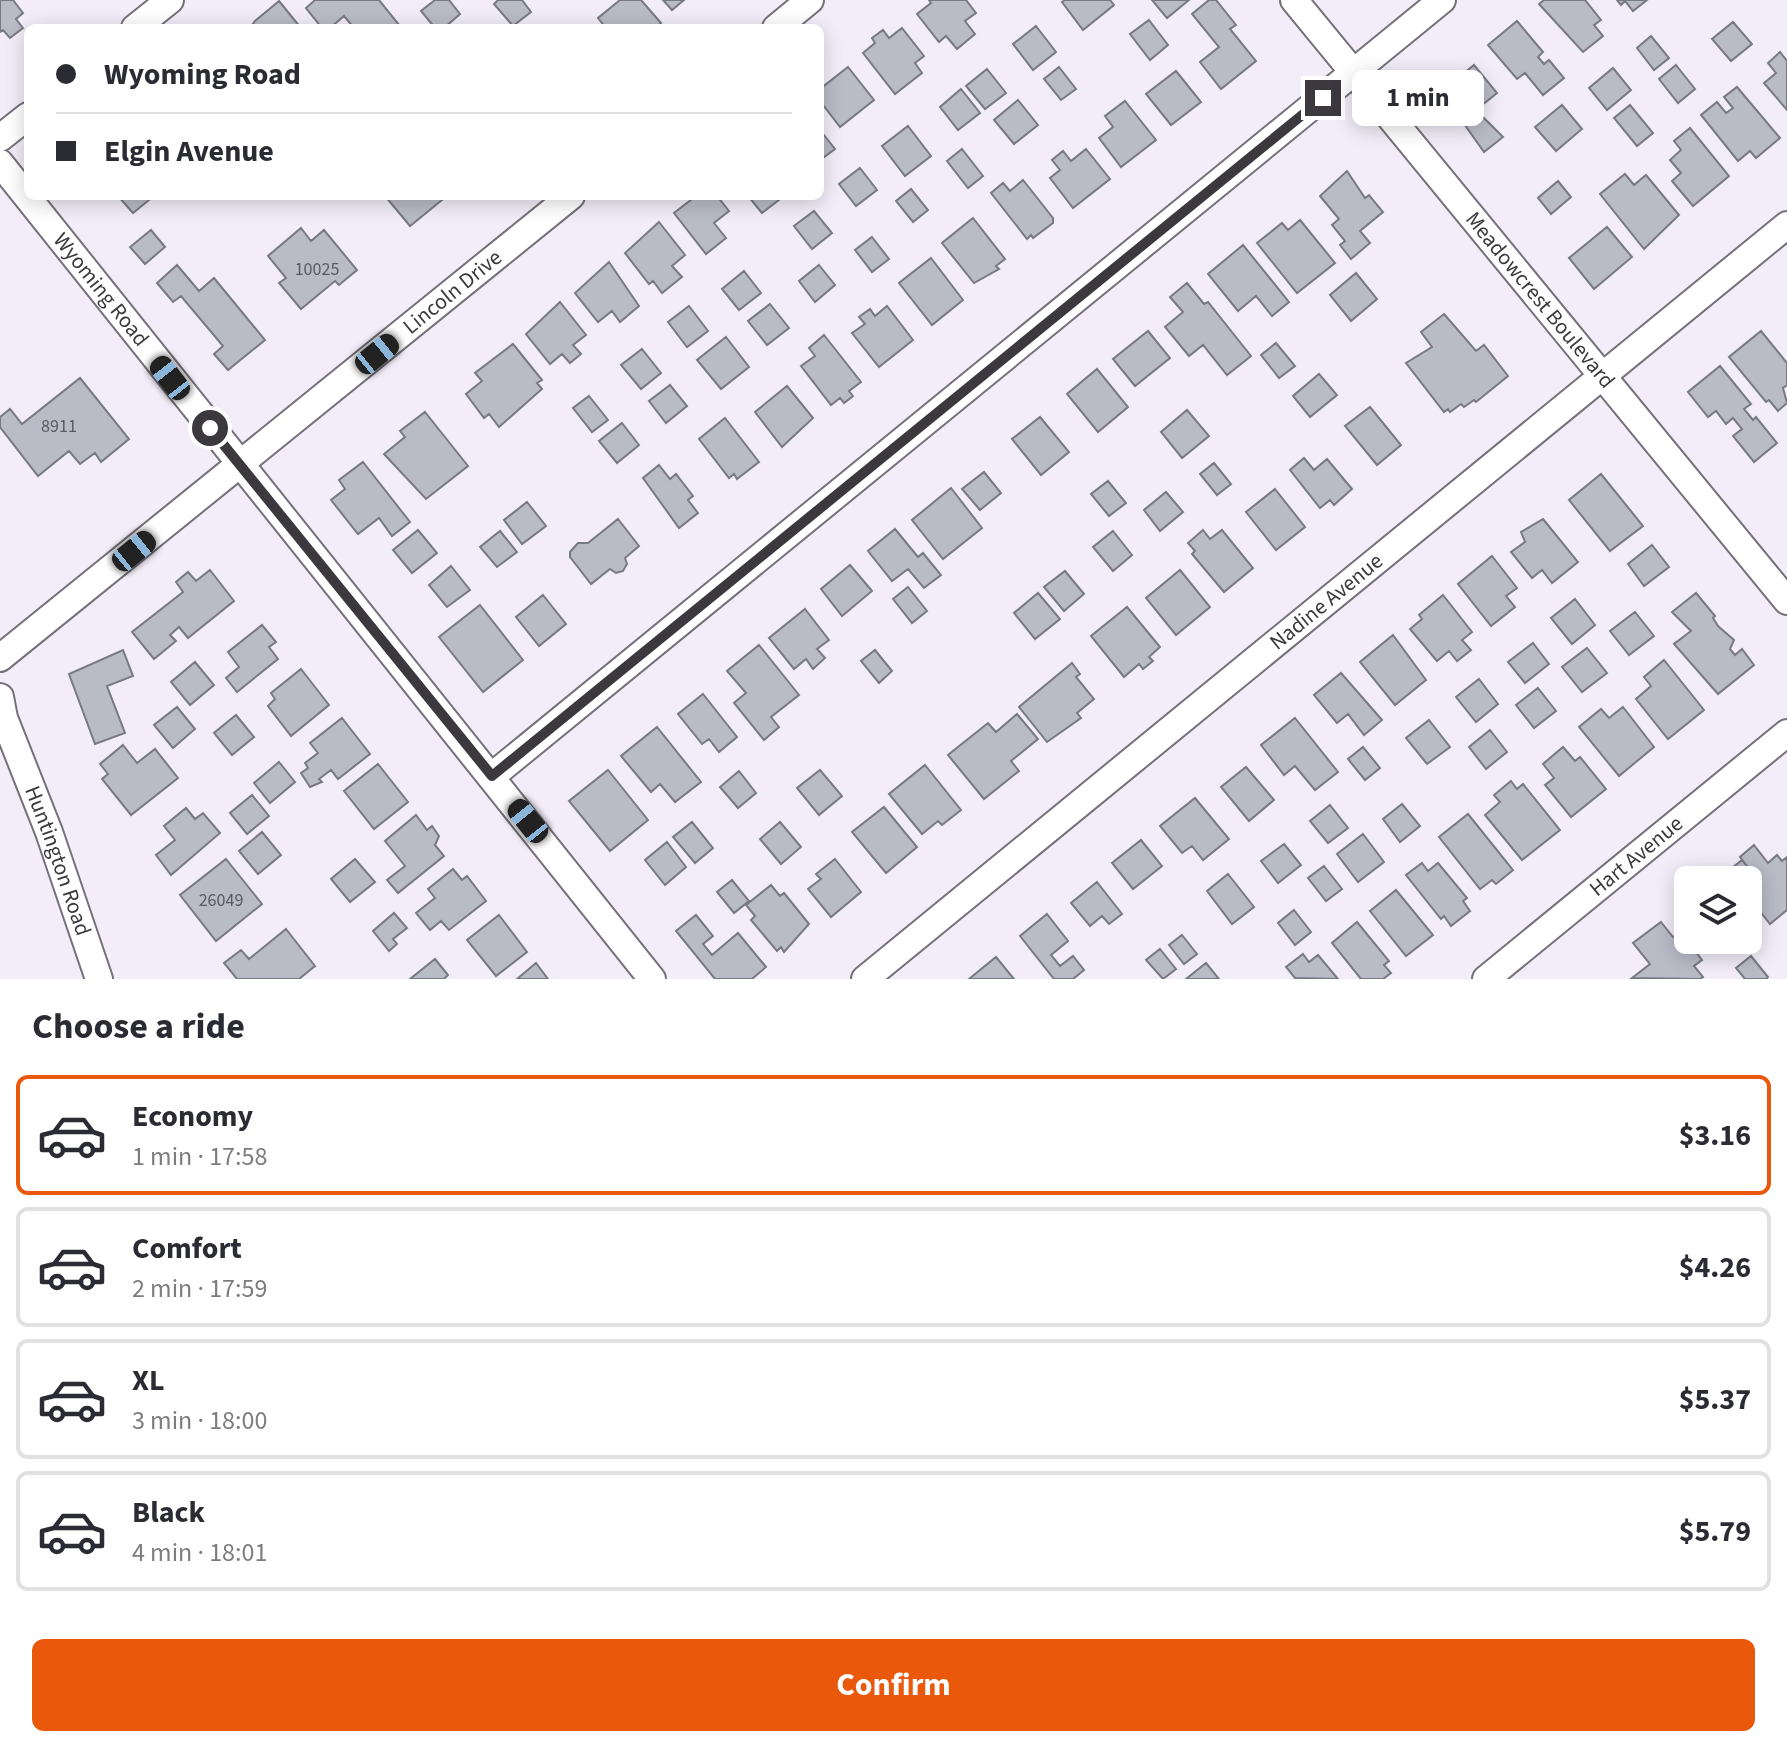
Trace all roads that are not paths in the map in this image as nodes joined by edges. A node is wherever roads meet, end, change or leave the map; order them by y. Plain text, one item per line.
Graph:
1 (170, 0) edge
2 (810, 0) edge
3 (1294, 0) edge
4 (1442, 0) edge
5 (140, 24) edge
6 (781, 24) edge
7 (1354, 73) junction
8 (24, 119) edge
9 (0, 138) edge
10 (0, 163) edge
11 (24, 193) edge
12 (29, 200) edge
13 (566, 200) edge
14 (1787, 225) edge
15 (1601, 375) junction
16 (240, 466) junction
17 (1787, 601) edge
18 (0, 658) edge
19 (0, 697) edge
20 (1787, 733) edge
21 (8, 746) edge
22 (492, 776) junction
23 (99, 979) edge
24 (652, 979) edge
25 (865, 979) edge
26 (1486, 979) edge

1 - 5 street
2 - 6 street
3 - 7 street, Meadowcrest Boulevard
4 - 7 street
7 - 15 street, Meadowcrest Boulevard
7 - 22 street
8 - 9 street
10 - 11 street, Wyoming Road
12 - 16 street, Wyoming Road
13 - 16 street, Lincoln Drive
14 - 15 street, Nadine Avenue
15 - 17 street, Meadowcrest Boulevard
15 - 25 street, Nadine Avenue
16 - 18 street, Lincoln Drive
16 - 22 street, Wyoming Road
19 - 21 street, Huntington Road
20 - 26 street, Hart Avenue
21 - 23 street, Huntington Road
22 - 24 street, Wyoming Road

